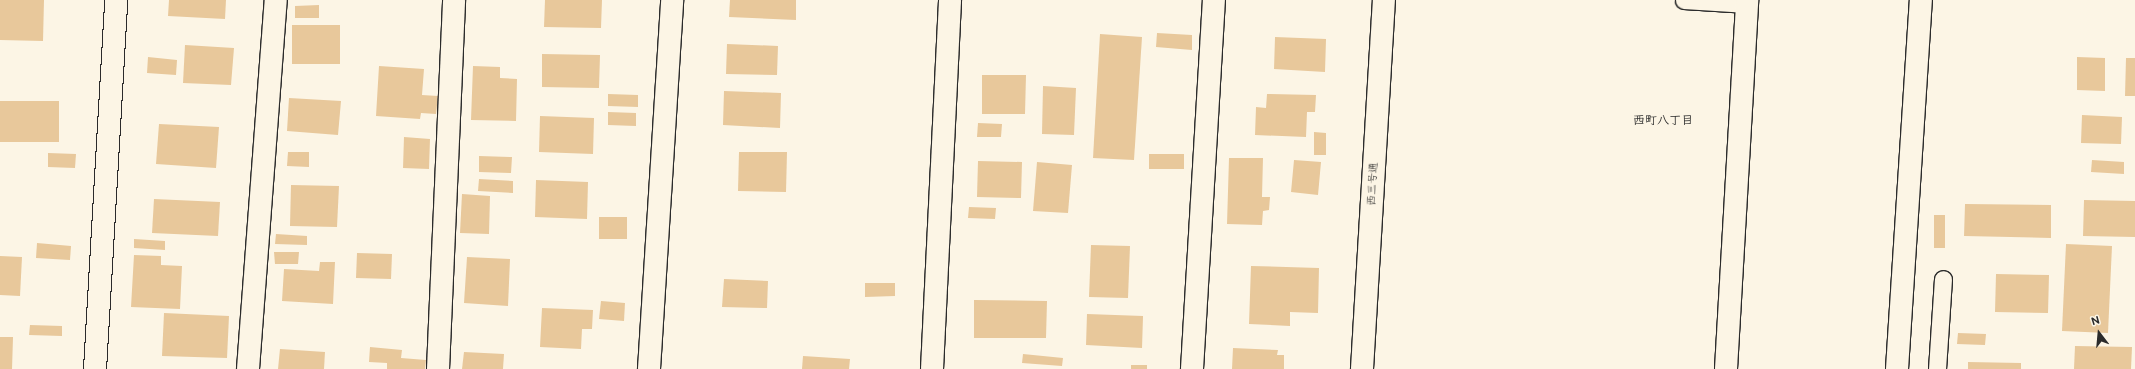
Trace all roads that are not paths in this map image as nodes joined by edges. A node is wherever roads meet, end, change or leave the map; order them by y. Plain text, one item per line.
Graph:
1 (116, 0) edge
2 (276, 0) edge
3 (454, 0) edge
4 (672, 0) edge
5 (950, 0) edge
6 (1214, 0) edge
7 (1384, 0) edge
8 (1684, 0) edge
9 (1921, 0) edge
10 (1747, 2) edge
11 (1943, 279) dead end
12 (95, 369) edge
13 (248, 369) edge
14 (438, 369) edge
15 (649, 369) edge
16 (932, 369) edge
17 (1192, 369) edge
18 (1362, 369) edge
19 (1726, 369) edge
20 (1897, 369) edge
21 (1937, 369) edge

1 - 12 street
2 - 13 street
3 - 14 street
4 - 15 street
5 - 16 street
6 - 17 street
7 - 18 street, 西三号通
8 - 10 lane
9 - 20 street
10 - 19 street
11 - 21 lane

